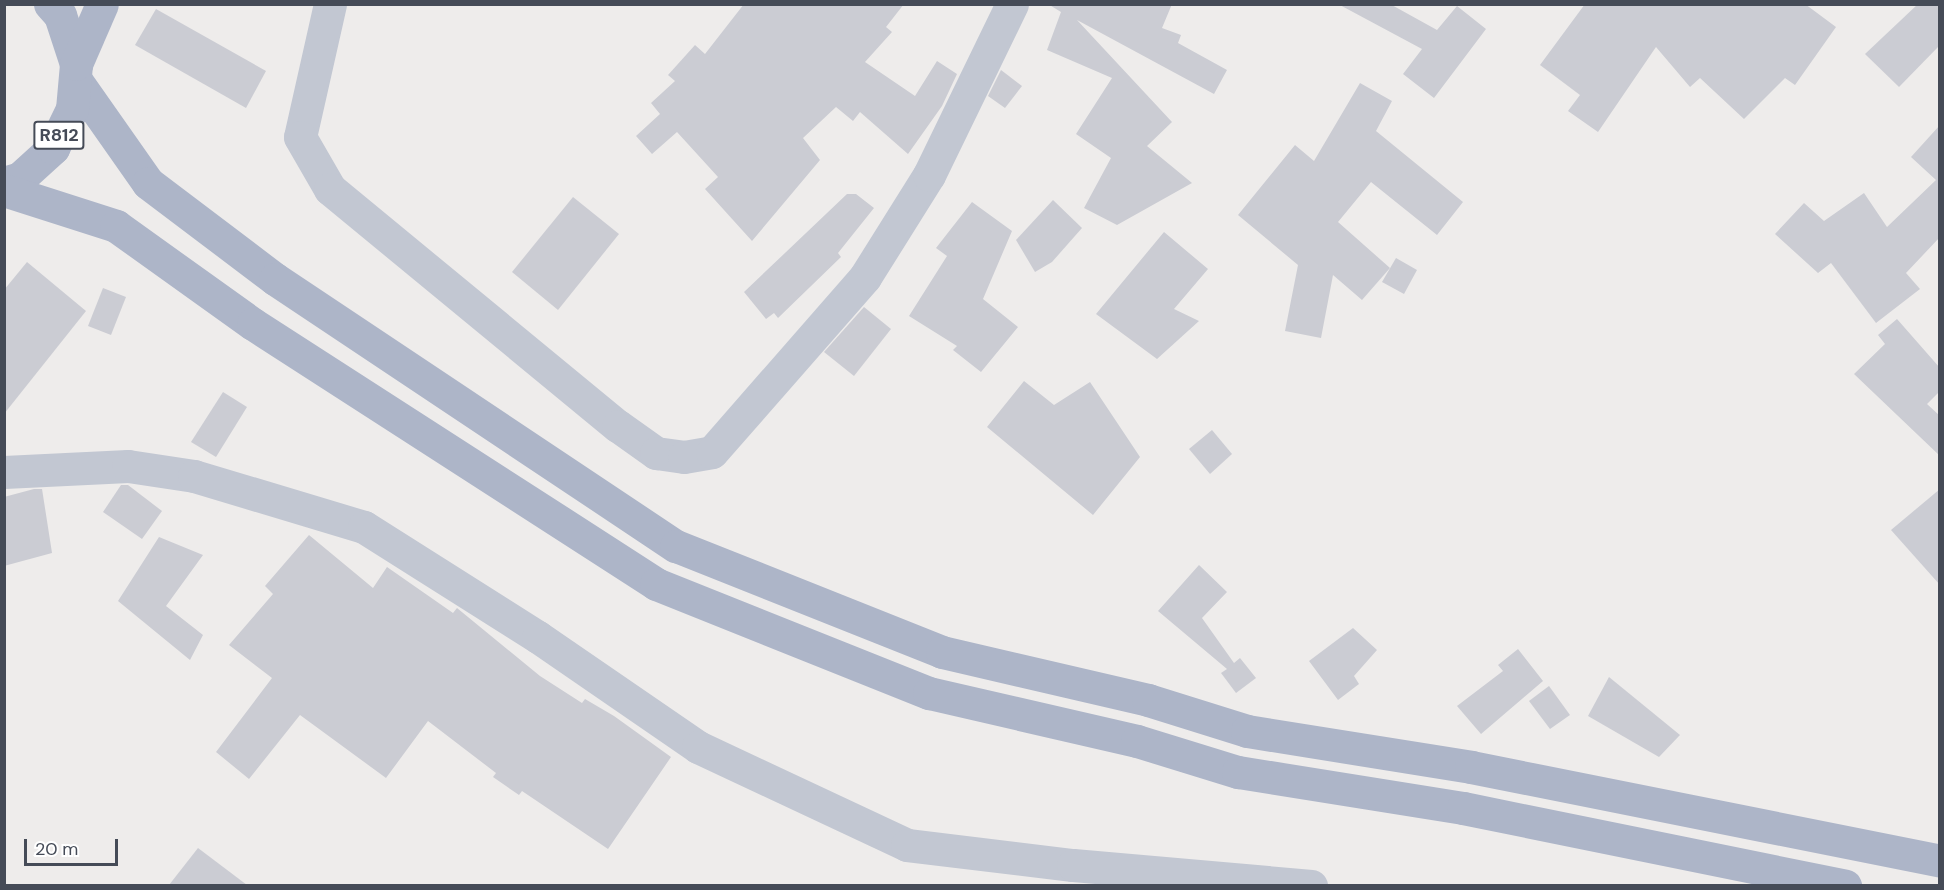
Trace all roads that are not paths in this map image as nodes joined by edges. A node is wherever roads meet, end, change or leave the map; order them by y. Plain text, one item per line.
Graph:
1 (50, 4) edge
2 (102, 4) edge
3 (330, 4) edge
4 (1012, 4) edge
5 (76, 71) junction
6 (4, 183) edge
7 (4, 190) edge
8 (4, 472) edge
9 (1940, 861) edge
10 (1311, 885) edge
11 (1845, 885) edge

1 - 5 main road, R812
2 - 5 main road, R812
3 - 4 street
5 - 6 main road, R812
5 - 9 main road
7 - 11 main road
8 - 10 street

